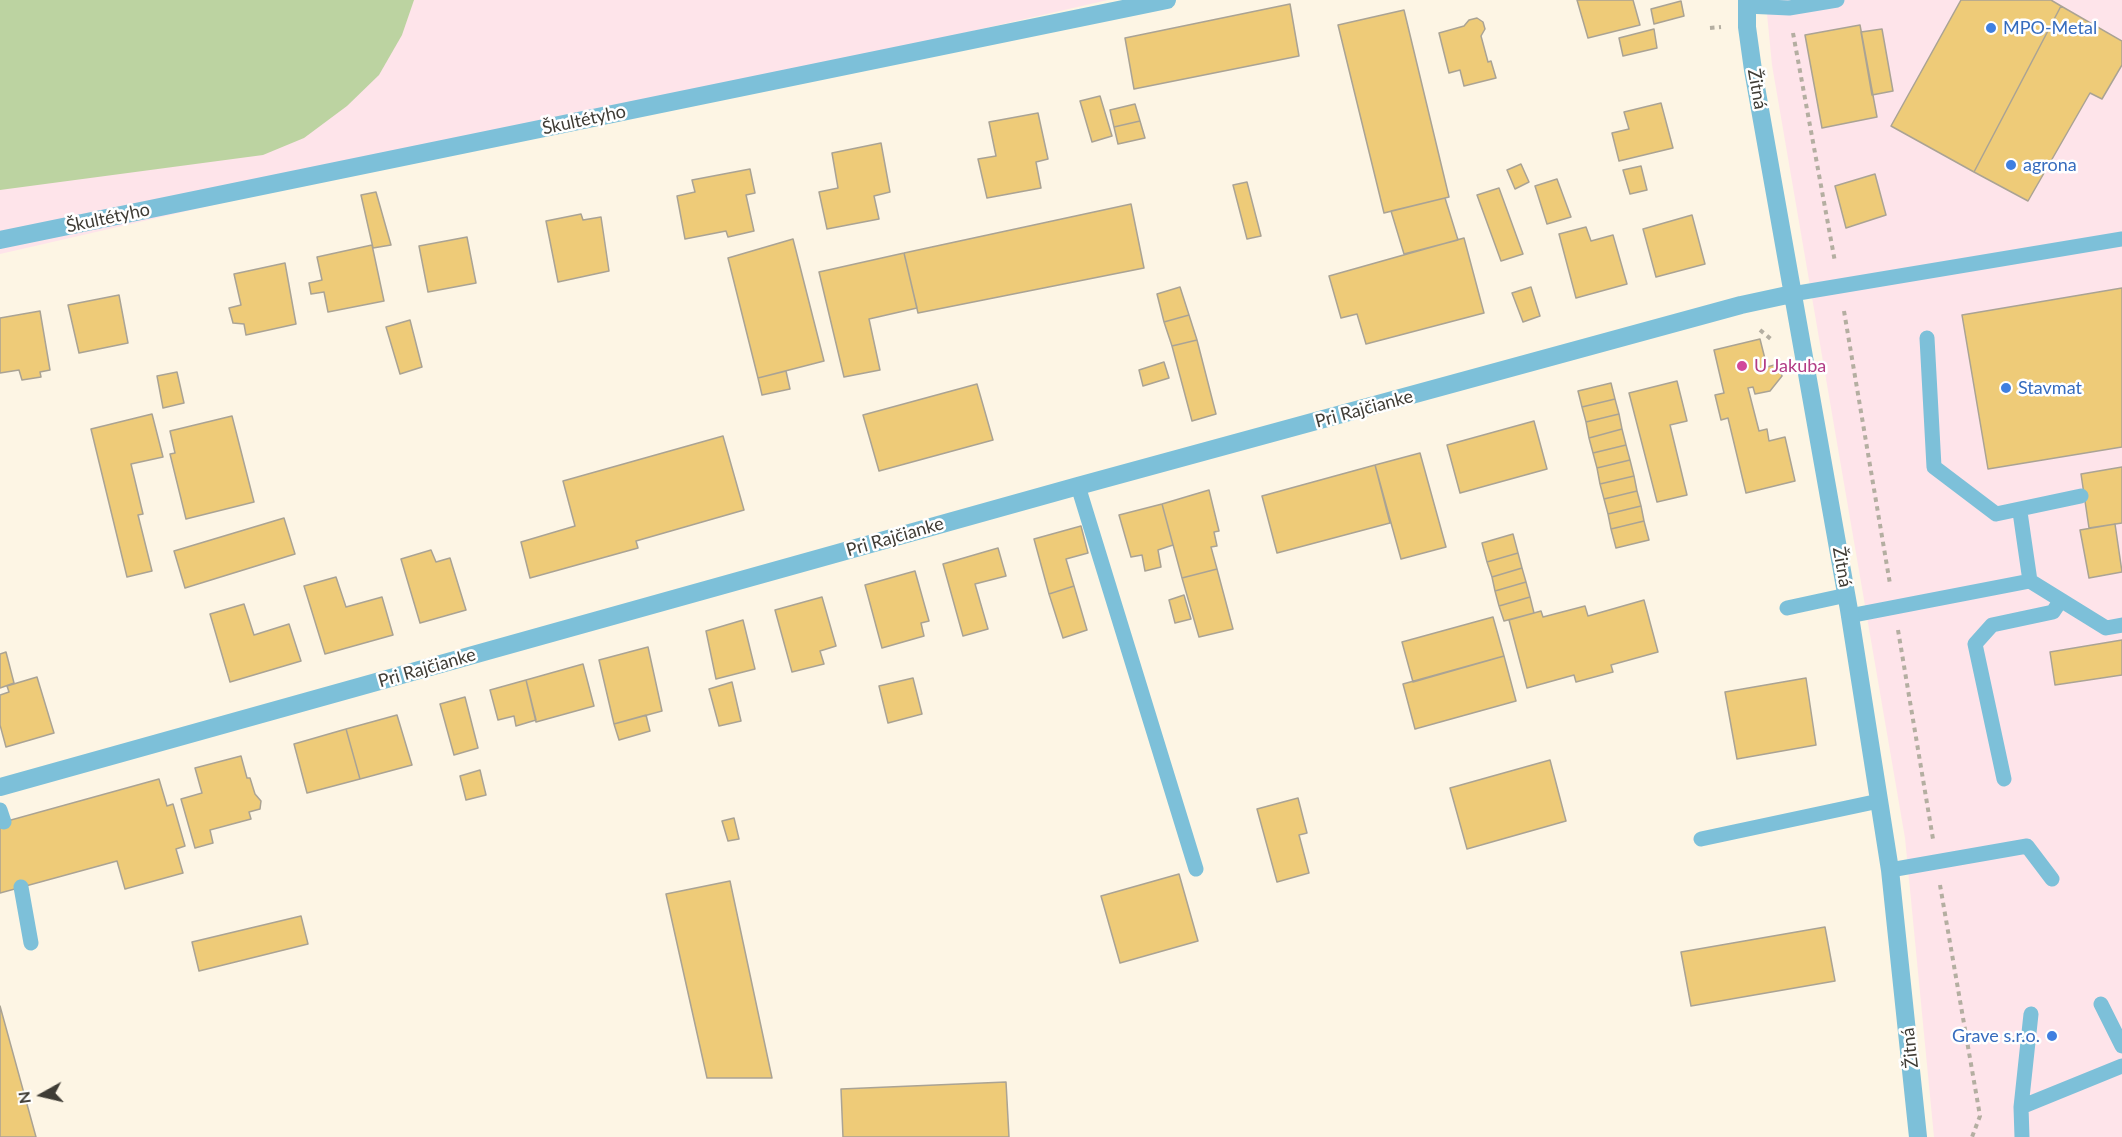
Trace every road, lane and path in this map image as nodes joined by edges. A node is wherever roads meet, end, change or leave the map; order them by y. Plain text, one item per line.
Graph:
1 (1167, 0) edge
2 (1837, 0) edge
3 (1747, 3) edge
4 (1789, 8) junction
5 (2122, 239) edge
6 (0, 240) edge
7 (1839, 285) junction
8 (1792, 294) junction
9 (1927, 338) dead end
10 (1078, 486) junction
11 (2081, 496) dead end
12 (2019, 512) junction
13 (2030, 581) junction
14 (1847, 596) junction
15 (2061, 600) junction
16 (1894, 607) junction
17 (1787, 608) dead end
18 (1850, 616) junction
19 (2122, 625) edge
20 (2004, 779) dead end
21 (0, 787) edge
22 (1879, 801) junction
23 (1701, 839) dead end
24 (1936, 861) junction
25 (1196, 869) dead end
26 (1890, 870) junction
27 (2052, 879) dead end
28 (21, 888) dead end
29 (31, 943) dead end
30 (2101, 1004) dead end
31 (2031, 1014) dead end
32 (2122, 1046) edge
33 (2122, 1066) edge
34 (2022, 1107) junction
35 (1918, 1137) edge
36 (1972, 1137) edge
37 (2022, 1137) edge

1 - 6 street, Škultétyho
2 - 4 lane
3 - 4 lane
3 - 8 street, Žitná
4 - 7 path
5 - 7 lane
7 - 8 lane
7 - 16 path
8 - 10 street, Pri Rajčianke
8 - 14 street, Žitná
9 - 12 lane
10 - 21 street, Pri Rajčianke
10 - 25 lane
11 - 12 lane
12 - 13 lane
13 - 15 lane
13 - 16 lane
14 - 17 lane
14 - 18 street, Žitná
15 - 19 lane
15 - 20 lane
16 - 18 lane
16 - 24 path
18 - 22 street, Žitná
22 - 23 lane
22 - 26 street, Žitná
24 - 26 lane
24 - 27 lane
24 - 36 path
26 - 35 street, Žitná
28 - 29 lane
30 - 32 lane
31 - 34 lane
33 - 34 lane
34 - 37 lane

